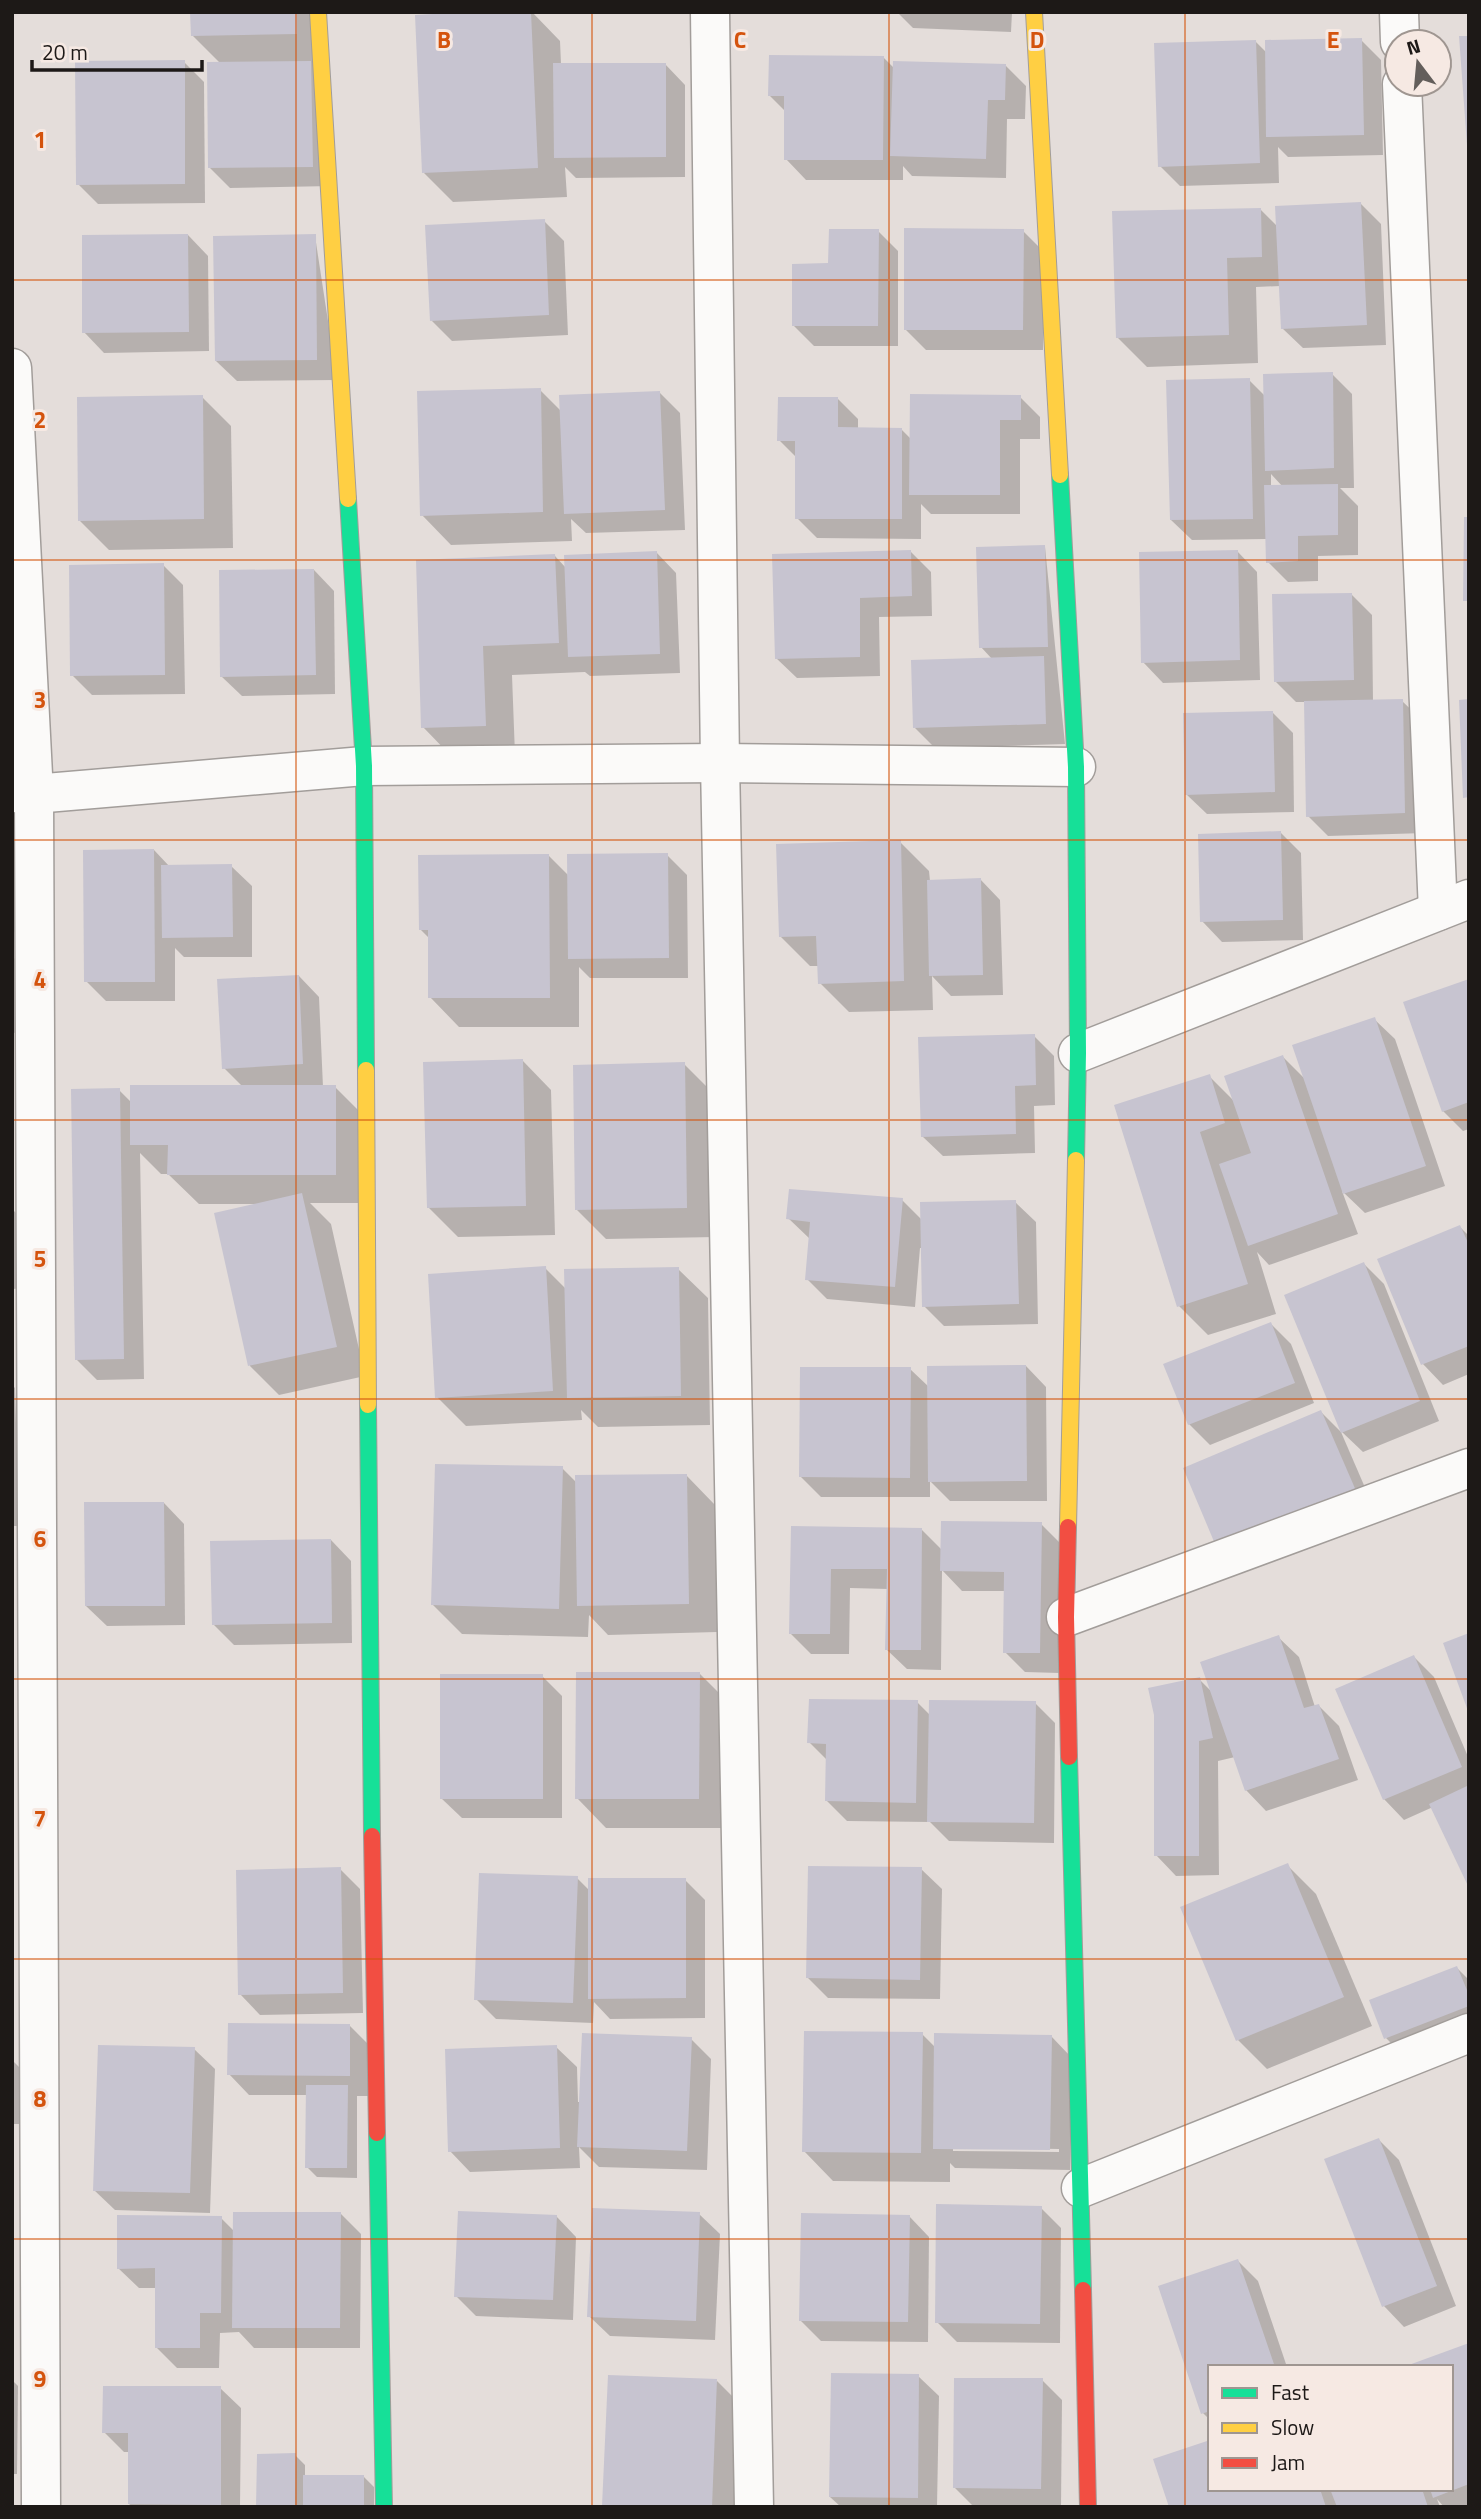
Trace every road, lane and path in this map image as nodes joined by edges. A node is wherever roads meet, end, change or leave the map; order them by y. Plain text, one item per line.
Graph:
1 (318, 12) edge
2 (710, 12) edge
3 (1034, 12) edge
4 (1403, 98) edge
5 (12, 368) edge
6 (720, 763) junction
7 (364, 766) junction
8 (1076, 767) junction
9 (23, 794) edge
10 (1453, 905) edge
11 (1078, 1052) junction
12 (1469, 1468) edge
13 (1066, 1617) junction
14 (1469, 2033) edge
15 (1081, 2188) junction
16 (41, 2507) edge
17 (384, 2507) edge
18 (754, 2507) edge
19 (1088, 2507) edge

1 - 7 street
2 - 6 street
3 - 8 street
4 - 10 street
5 - 9 street
6 - 7 street
6 - 8 street
6 - 18 street
7 - 9 street
7 - 17 street
8 - 11 street
9 - 16 street
10 - 11 street
11 - 13 street
12 - 13 street
13 - 15 street
14 - 15 street
15 - 19 street

